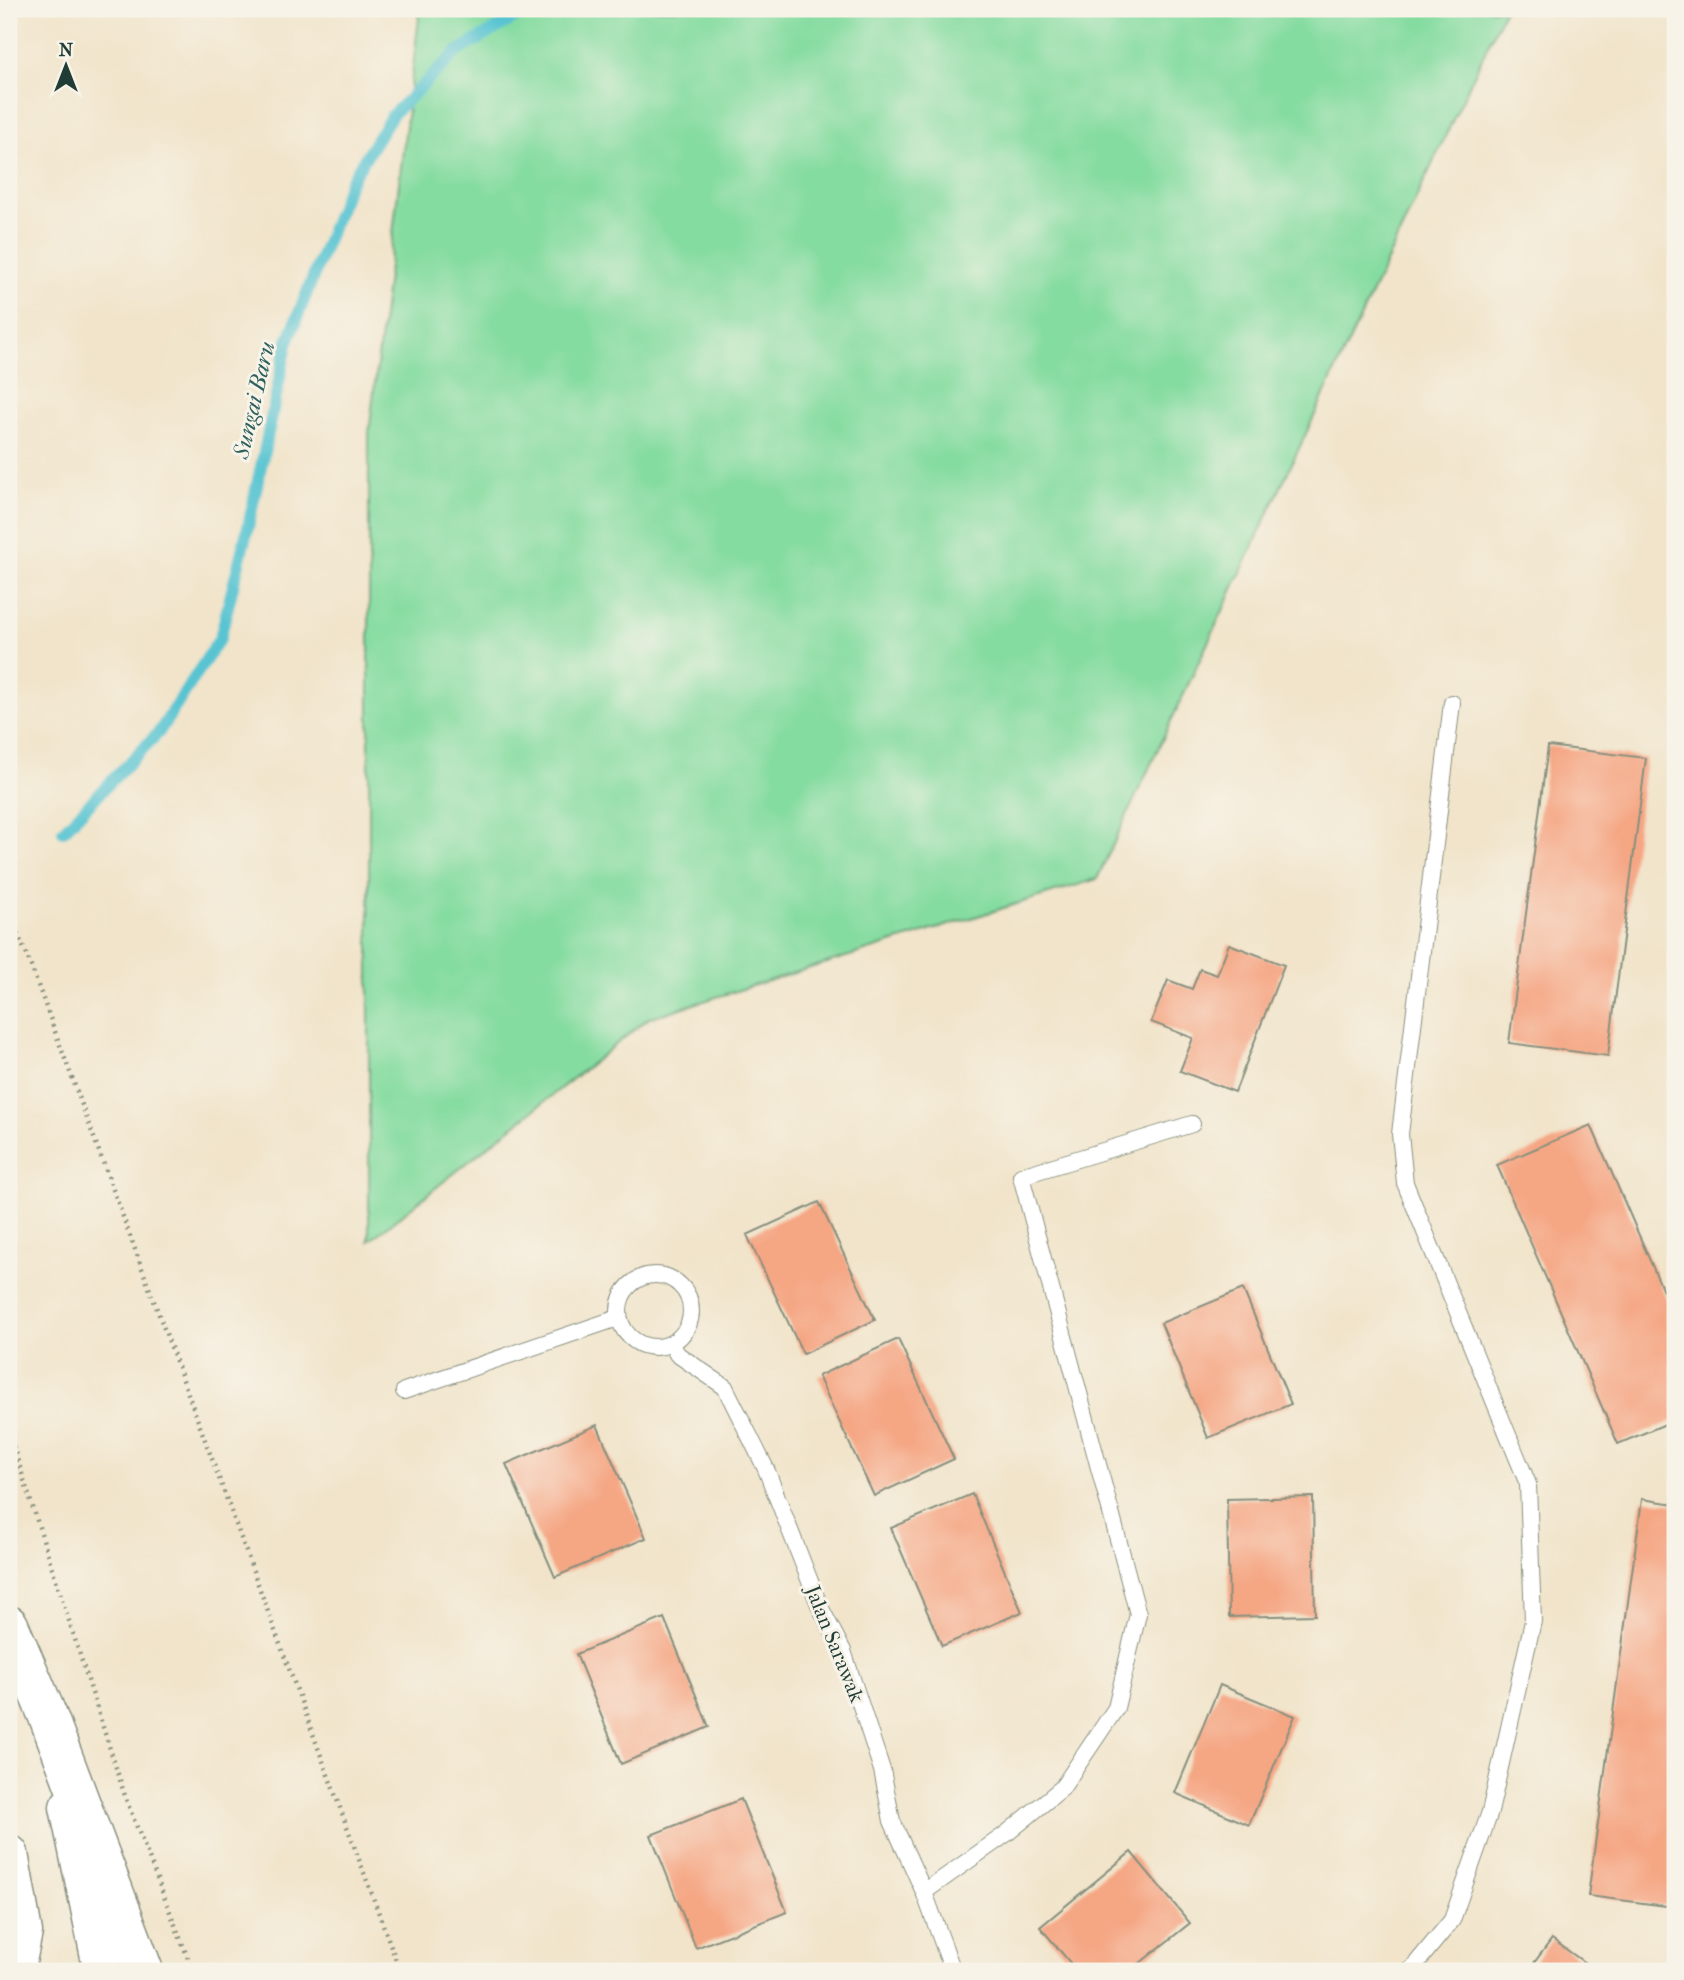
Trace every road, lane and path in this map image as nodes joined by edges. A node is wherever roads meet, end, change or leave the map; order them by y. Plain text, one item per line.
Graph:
1 (1452, 703) dead end
2 (9, 914) edge
3 (1192, 1124) dead end
4 (618, 1318) junction
5 (672, 1344) junction
6 (404, 1391) dead end
7 (9, 1433) edge
8 (9, 1625) edge
9 (49, 1719) junction
10 (9, 1854) edge
11 (924, 1892) junction
12 (15, 1971) edge
13 (103, 1971) edge
14 (144, 1971) edge
15 (193, 1971) edge
16 (400, 1971) edge
17 (954, 1971) edge
18 (1410, 1971) edge

1 - 18 lane
2 - 16 path
3 - 11 lane
4 - 5 lane
4 - 5 lane
4 - 6 lane
5 - 11 lane, Jalan Sarawak
7 - 15 path
8 - 9 main road
9 - 13 main road
9 - 14 main road
10 - 12 main road
11 - 17 lane, Jalan Sarawak

